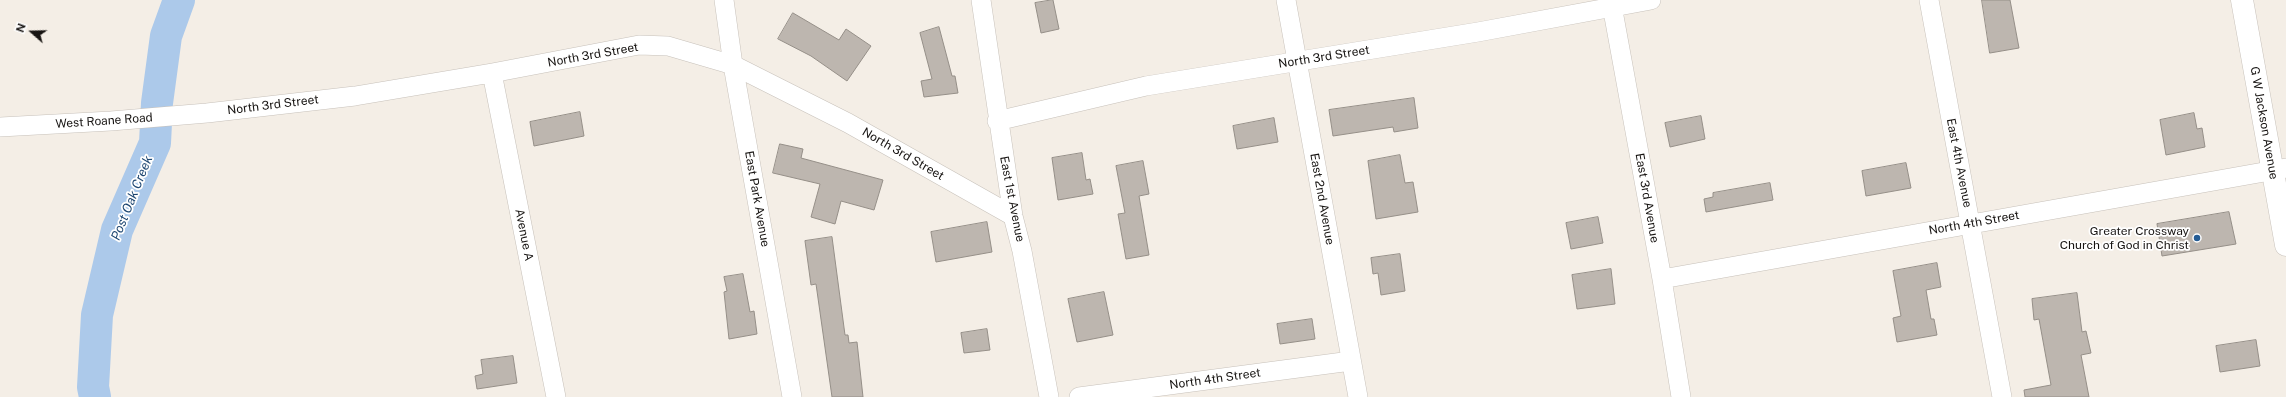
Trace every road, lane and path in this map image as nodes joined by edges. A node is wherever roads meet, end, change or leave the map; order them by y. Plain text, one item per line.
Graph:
1 (724, 0) edge
2 (981, 0) edge
3 (1286, 0) edge
4 (1651, 0) edge
5 (1929, 0) edge
6 (2242, 0) edge
7 (1612, 4) edge
8 (1297, 62) junction
9 (733, 65) junction
10 (492, 73) junction
11 (207, 113) joint
12 (998, 121) junction
13 (0, 127) edge
14 (2279, 170) edge
15 (1013, 216) junction
16 (1970, 224) junction
17 (2286, 245) edge
18 (1662, 279) junction
19 (1351, 361) junction
20 (556, 397) edge
21 (792, 397) edge
22 (1049, 397) edge
23 (1079, 397) edge
24 (1358, 397) edge
25 (1681, 397) edge
26 (2002, 397) edge

1 - 9 street, East Park Avenue
2 - 12 street, East 1st Avenue
3 - 8 street, East 2nd Avenue
4 - 7 street, North 3rd Street
5 - 16 street, East 4th Avenue
6 - 14 street, G W Jackson Avenue
7 - 8 street, North 3rd Street
7 - 18 street, East 3rd Avenue
8 - 12 street, North 3rd Street
8 - 19 street, East 2nd Avenue
9 - 10 street, North 3rd Street
9 - 15 street, North 3rd Street
9 - 21 street, East Park Avenue
10 - 11 street, North 3rd Street
10 - 20 street, Avenue A
11 - 13 street, West Roane Road
12 - 15 street, East 1st Avenue
14 - 16 street, North 4th Street
14 - 17 street, G W Jackson Avenue
15 - 22 street, East 1st Avenue
16 - 18 street, North 4th Street
16 - 26 street, East 4th Avenue
18 - 25 street, East 3rd Avenue
19 - 23 street, North 4th Street
19 - 24 street, East 2nd Avenue

